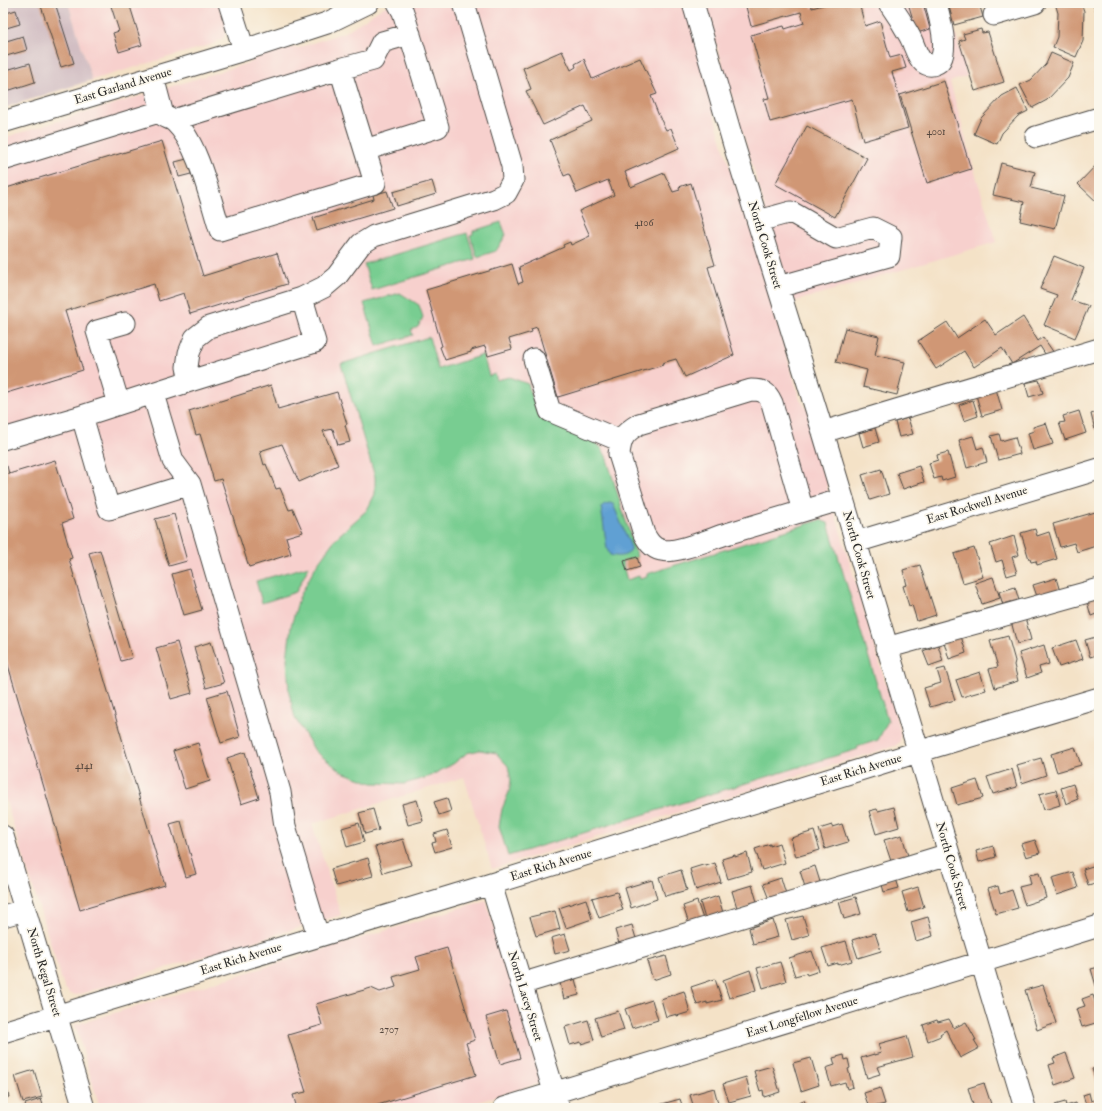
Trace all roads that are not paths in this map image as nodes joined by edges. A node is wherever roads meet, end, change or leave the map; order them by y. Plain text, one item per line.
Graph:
1 (229, 3) edge
2 (368, 3) edge
3 (398, 3) edge
4 (464, 3) edge
5 (693, 3) edge
6 (889, 3) edge
7 (936, 3) edge
8 (1035, 3) edge
9 (994, 15) dead end
10 (410, 34) junction
11 (244, 50) junction
12 (340, 69) junction
13 (153, 77) junction
14 (168, 116) junction
15 (1099, 118) edge
16 (3, 122) edge
17 (1036, 137) dead end
18 (365, 150) junction
19 (3, 160) edge
20 (758, 222) junction
21 (778, 287) junction
22 (302, 298) junction
23 (126, 322) dead end
24 (1099, 348) edge
25 (534, 359) dead end
26 (190, 381) junction
27 (153, 394) junction
28 (119, 404) junction
29 (82, 416) junction
30 (822, 432) junction
31 (3, 439) edge
32 (620, 441) junction
33 (1099, 469) edge
34 (190, 484) junction
35 (843, 499) junction
36 (803, 511) junction
37 (856, 542) junction
38 (1099, 589) edge
39 (886, 648) junction
40 (1099, 698) edge
41 (918, 752) junction
42 (3, 836) edge
43 (949, 854) junction
44 (491, 884) junction
45 (25, 910) junction
46 (3, 916) edge
47 (1099, 926) edge
48 (318, 936) junction
49 (980, 962) junction
50 (521, 984) junction
51 (57, 1015) junction
52 (3, 1032) edge
53 (557, 1100) edge
54 (84, 1108) edge
55 (504, 1108) edge
56 (1025, 1108) edge

1 - 11 street
2 - 11 street, East Garland Avenue
3 - 10 street
4 - 22 street
5 - 20 street, North Cook Street
6 - 7 street
8 - 9 street
10 - 12 street
10 - 18 street
11 - 13 street, East Garland Avenue
12 - 14 street
12 - 18 street
13 - 14 street
13 - 16 street, East Garland Avenue
14 - 18 street
14 - 19 street
15 - 17 street
20 - 21 street, North Cook Street
20 - 21 street
21 - 30 street, North Cook Street
22 - 26 street
22 - 26 street
23 - 28 street
24 - 30 street
25 - 32 street
26 - 27 street
27 - 28 street
27 - 34 street
28 - 29 street
29 - 31 street
29 - 34 street
30 - 35 street, North Cook Street
32 - 36 street
32 - 36 street
33 - 37 street, East Rockwell Avenue
34 - 48 street
35 - 36 street
35 - 37 street, North Cook Street
37 - 39 street, North Cook Street
38 - 39 street
39 - 41 street, North Cook Street
40 - 41 street, East Rich Avenue
41 - 43 street, North Cook Street
41 - 44 street, East Rich Avenue
42 - 45 street, North Regal Street
43 - 49 street, North Cook Street
43 - 50 street
44 - 48 street, East Rich Avenue
44 - 50 street, North Lacey Street
45 - 46 street
45 - 51 street, North Regal Street
47 - 49 street, East Longfellow Avenue
48 - 51 street, East Rich Avenue
49 - 53 street, East Longfellow Avenue
49 - 56 street, North Cook Street
50 - 53 street, North Lacey Street
51 - 52 street, East Rich Avenue
51 - 54 street, North Regal Street
53 - 55 street, East Longfellow Avenue

